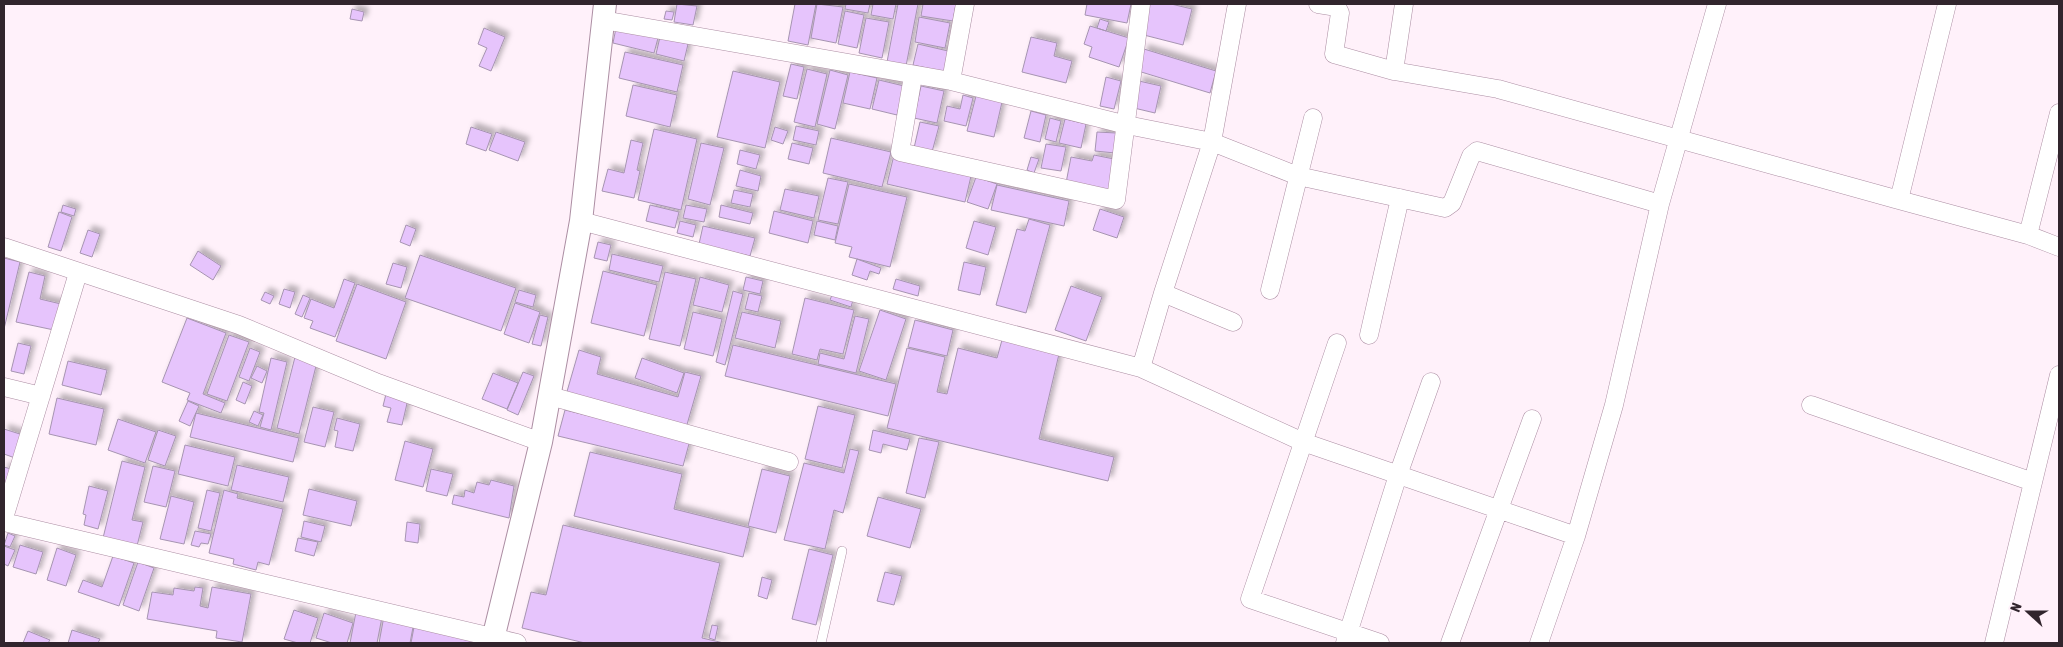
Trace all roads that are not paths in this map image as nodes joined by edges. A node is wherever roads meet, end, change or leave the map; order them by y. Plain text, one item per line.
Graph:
1 (965, 4) edge
2 (1141, 4) edge
3 (1237, 4) edge
4 (1318, 4) edge
5 (1404, 4) edge
6 (1717, 4) edge
7 (1947, 4) edge
8 (604, 12) edge
9 (1394, 71) junction
10 (913, 76) junction
11 (951, 81) junction
12 (2059, 114) edge
13 (1313, 118) dead end
14 (1127, 125) junction
15 (2057, 134) edge
16 (1678, 138) junction
17 (1212, 142) junction
18 (1298, 176) junction
19 (1400, 198) junction
20 (1899, 200) junction
21 (1660, 204) junction
22 (581, 221) junction
23 (2028, 235) junction
24 (4, 247) edge
25 (2059, 247) edge
26 (78, 273) junction
27 (1270, 290) dead end
28 (1163, 293) junction
29 (1233, 322) dead end
30 (1369, 336) dead end
31 (1337, 343) dead end
32 (1142, 368) junction
33 (2059, 375) edge
34 (1431, 382) dead end
35 (4, 387) edge
36 (41, 396) junction
37 (550, 396) junction
38 (1811, 405) dead end
39 (1532, 419) dead end
40 (541, 442) junction
41 (1303, 442) junction
42 (790, 462) dead end
43 (1398, 475) junction
44 (2033, 482) junction
45 (1500, 510) junction
46 (4, 520) edge
47 (1576, 536) junction
48 (842, 551) dead end
49 (1347, 638) edge
50 (493, 641) edge
51 (517, 643) edge
52 (821, 643) edge
53 (1380, 643) edge
54 (1450, 643) edge
55 (1539, 643) edge
56 (1994, 643) edge

1 - 11 street
2 - 14 street
3 - 17 street
4 - 9 street
5 - 9 street
6 - 16 street
7 - 20 street
8 - 10 street
8 - 22 street
9 - 16 street
10 - 11 street
10 - 14 street
11 - 14 street
12 - 15 street
13 - 18 street
14 - 17 street
15 - 23 street
16 - 20 street
16 - 21 street
17 - 18 street
17 - 28 street
18 - 19 street
18 - 27 street
19 - 21 street
19 - 30 street
20 - 23 street
21 - 47 street
22 - 32 street
22 - 37 street
23 - 25 street
24 - 26 street
26 - 36 street
26 - 40 street
28 - 29 street
28 - 32 street
31 - 41 street
32 - 41 street
33 - 44 street
34 - 43 street
35 - 36 street
36 - 46 street
37 - 40 street
37 - 42 street
38 - 44 street
39 - 45 street
40 - 50 street
41 - 43 street
41 - 49 street
43 - 45 street
43 - 49 street
44 - 56 street
45 - 47 street
45 - 54 street
46 - 50 street
47 - 55 street
48 - 52 lane
49 - 53 street
50 - 51 street

